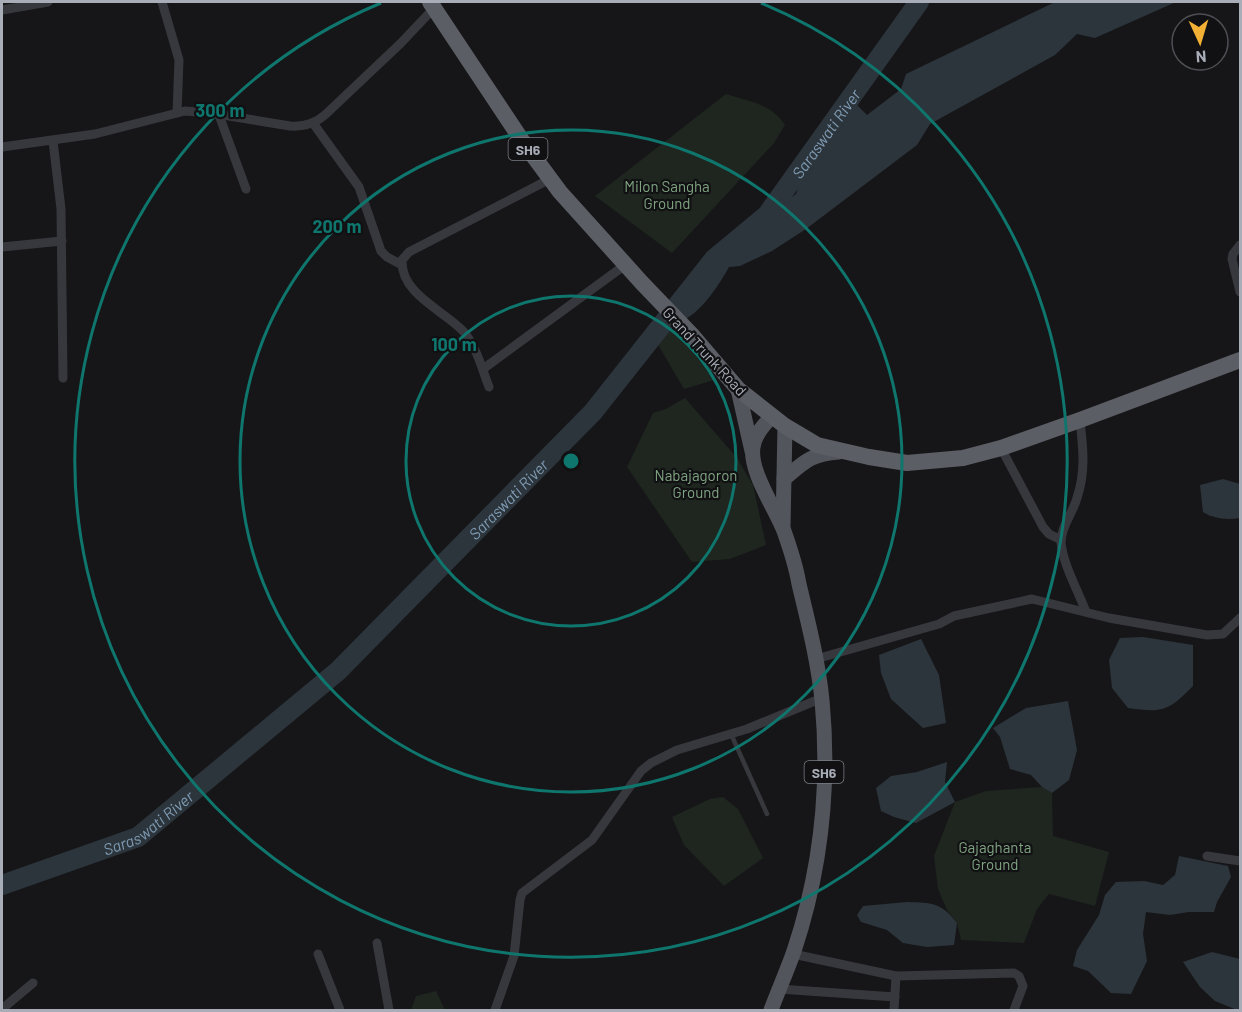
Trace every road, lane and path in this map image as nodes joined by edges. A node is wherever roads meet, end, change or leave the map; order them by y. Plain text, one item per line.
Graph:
1 (48, 2) edge
2 (162, 2) edge
3 (432, 5) edge
4 (2, 10) edge
5 (177, 114) junction
6 (219, 115) junction
7 (314, 123) junction
8 (53, 141) junction
9 (2, 147) edge
10 (550, 179) junction
11 (246, 189) dead end
12 (62, 241) junction
13 (1240, 245) edge
14 (2, 247) edge
15 (402, 265) junction
16 (625, 265) junction
17 (1240, 292) edge
18 (1240, 360) edge
19 (483, 369) junction
20 (63, 378) dead end
21 (489, 387) dead end
22 (738, 389) junction
23 (1080, 420) junction
24 (779, 421) junction
25 (1000, 448) junction
26 (839, 452) junction
27 (752, 454) junction
28 (784, 479) junction
29 (783, 530) junction
30 (1061, 540) junction
31 (1086, 612) junction
32 (1240, 618) edge
33 (816, 659) junction
34 (822, 698) junction
35 (731, 734) junction
36 (767, 814) dead end
37 (1207, 856) dead end
38 (1240, 861) edge
39 (377, 943) dead end
40 (318, 954) dead end
41 (793, 954) junction
42 (896, 976) junction
43 (33, 983) dead end
44 (779, 989) junction
45 (895, 997) junction
46 (2, 1010) edge
47 (340, 1011) edge
48 (389, 1011) edge
49 (495, 1011) edge
50 (771, 1011) edge
51 (894, 1011) edge
52 (1014, 1011) edge

1 - 4 street
2 - 5 street
3 - 7 street
3 - 10 highway, Grand Trunk Road / SH6
5 - 6 street
5 - 8 street
6 - 7 street
6 - 11 street
7 - 15 street
8 - 9 street
8 - 12 street
10 - 15 street
10 - 16 highway, Grand Trunk Road / SH6
12 - 14 street
12 - 20 street
13 - 17 street
15 - 19 street
16 - 19 street
16 - 22 highway, Grand Trunk Road / SH6
18 - 23 highway, Grand Trunk Road
19 - 21 street
22 - 24 highway, Grand Trunk Road / SH6
22 - 27 main road
23 - 25 highway, Grand Trunk Road
23 - 30 street
24 - 26 highway, Grand Trunk Road
24 - 27 main road
24 - 28 main road, SH6
25 - 26 highway, Grand Trunk Road
25 - 30 street
26 - 28 main road
27 - 29 main road, SH6
28 - 29 main road, SH6
29 - 33 main road, SH6
30 - 31 street
31 - 32 street
31 - 33 street
33 - 34 main road, SH6
34 - 35 street
34 - 41 main road, SH6
35 - 36 lane
35 - 49 street
37 - 38 street
39 - 48 street
40 - 47 street
41 - 42 street
41 - 44 main road, SH6
42 - 45 street
42 - 52 street
43 - 46 street
44 - 45 street
44 - 50 main road, SH6
45 - 51 street

